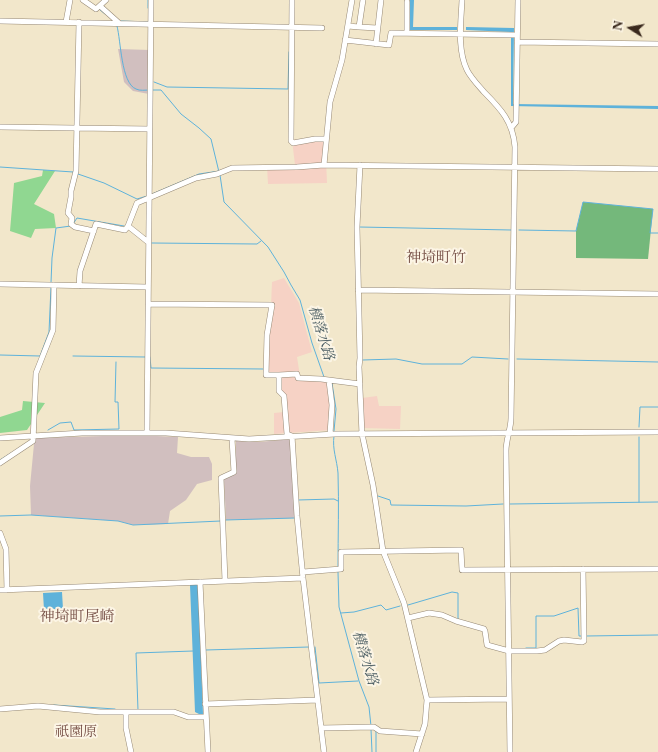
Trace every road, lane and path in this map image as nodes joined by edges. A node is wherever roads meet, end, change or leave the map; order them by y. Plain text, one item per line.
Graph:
1 (70, 0) edge
2 (83, 0) edge
3 (106, 0) edge
4 (151, 0) edge
5 (292, 0) edge
6 (352, 0) edge
7 (363, 0) edge
8 (382, 0) edge
9 (462, 0) edge
10 (518, 0) edge
11 (407, 2) dead end
12 (98, 7) junction
13 (0, 22) edge
14 (66, 22) junction
15 (79, 22) junction
16 (119, 23) junction
17 (151, 24) junction
18 (348, 26) junction
19 (292, 27) junction
20 (359, 27) junction
21 (322, 28) dead end
22 (377, 28) junction
23 (407, 33) junction
24 (461, 34) junction
25 (517, 35) junction
26 (345, 40) junction
27 (517, 42) junction
28 (376, 44) junction
29 (658, 44) edge
30 (0, 127) edge
31 (77, 127) junction
32 (511, 128) junction
33 (150, 129) junction
34 (326, 139) junction
35 (324, 165) junction
36 (360, 165) junction
37 (515, 167) junction
38 (658, 169) edge
39 (149, 195) junction
40 (128, 226) junction
41 (94, 231) junction
42 (148, 244) junction
43 (0, 284) edge
44 (52, 285) junction
45 (79, 286) junction
46 (148, 287) junction
47 (358, 290) junction
48 (512, 292) junction
49 (658, 294) edge
50 (148, 304) junction
51 (279, 375) junction
52 (332, 381) junction
53 (360, 384) junction
54 (658, 432) edge
55 (147, 433) junction
56 (509, 433) junction
57 (333, 434) junction
58 (362, 434) junction
59 (34, 436) junction
60 (292, 436) junction
61 (0, 438) edge
62 (232, 439) junction
63 (0, 463) edge
64 (0, 533) edge
65 (383, 551) junction
66 (583, 569) junction
67 (658, 569) edge
68 (507, 570) junction
69 (303, 572) junction
70 (303, 578) junction
71 (225, 581) junction
72 (200, 582) junction
73 (0, 590) edge
74 (7, 590) junction
75 (408, 618) junction
76 (508, 651) junction
77 (508, 699) junction
78 (318, 700) junction
79 (427, 700) junction
80 (0, 709) edge
81 (206, 710) junction
82 (126, 712) junction
83 (321, 728) junction
84 (422, 734) junction
85 (131, 752) edge
86 (208, 752) edge
87 (324, 752) edge
88 (416, 752) edge
89 (510, 752) edge

1 - 14 street
2 - 12 street
3 - 12 street
4 - 17 street
5 - 19 street
6 - 18 street
7 - 20 street
8 - 22 street
9 - 24 street
10 - 25 street
11 - 23 street
12 - 16 street
13 - 14 street
14 - 15 street
15 - 16 street
15 - 31 street
16 - 17 street
17 - 19 street
17 - 33 street
18 - 20 street
18 - 26 street
19 - 21 street
19 - 34 street
20 - 22 street
22 - 28 street
23 - 24 street
23 - 28 street
24 - 25 street
24 - 32 street
25 - 27 street
26 - 28 street
26 - 34 street
27 - 29 street
27 - 32 street
30 - 31 street
31 - 33 street
31 - 41 street
32 - 37 street
33 - 39 street
34 - 35 street
35 - 36 street
35 - 39 street
36 - 37 street
36 - 47 street
37 - 38 street
37 - 48 street
39 - 40 street
39 - 42 street
40 - 41 street
40 - 42 street
41 - 45 street
42 - 46 street
43 - 44 street
44 - 45 street
44 - 59 street
45 - 46 street
46 - 50 street
47 - 48 street
47 - 53 street
48 - 49 street
48 - 56 street
50 - 51 street
50 - 55 street
51 - 52 street
51 - 60 street
52 - 53 street
52 - 57 street
53 - 58 street
54 - 56 street
55 - 59 street
55 - 62 street
56 - 58 street
56 - 68 street
57 - 58 street
57 - 60 street
58 - 65 street
59 - 61 street
59 - 63 street
60 - 62 street
60 - 69 street
62 - 71 street
64 - 74 street
65 - 68 street
65 - 69 street
65 - 75 street
66 - 67 street
66 - 68 street
66 - 76 street
68 - 76 street
69 - 70 street
70 - 71 street
70 - 78 street
71 - 72 street
72 - 74 street
72 - 81 street
73 - 74 street
75 - 76 street
75 - 79 street
76 - 77 street
77 - 79 street
77 - 89 street
78 - 81 street
78 - 83 street
79 - 84 street
80 - 82 street
81 - 82 street
81 - 86 street
82 - 85 street
83 - 84 street
83 - 87 street
84 - 88 street

